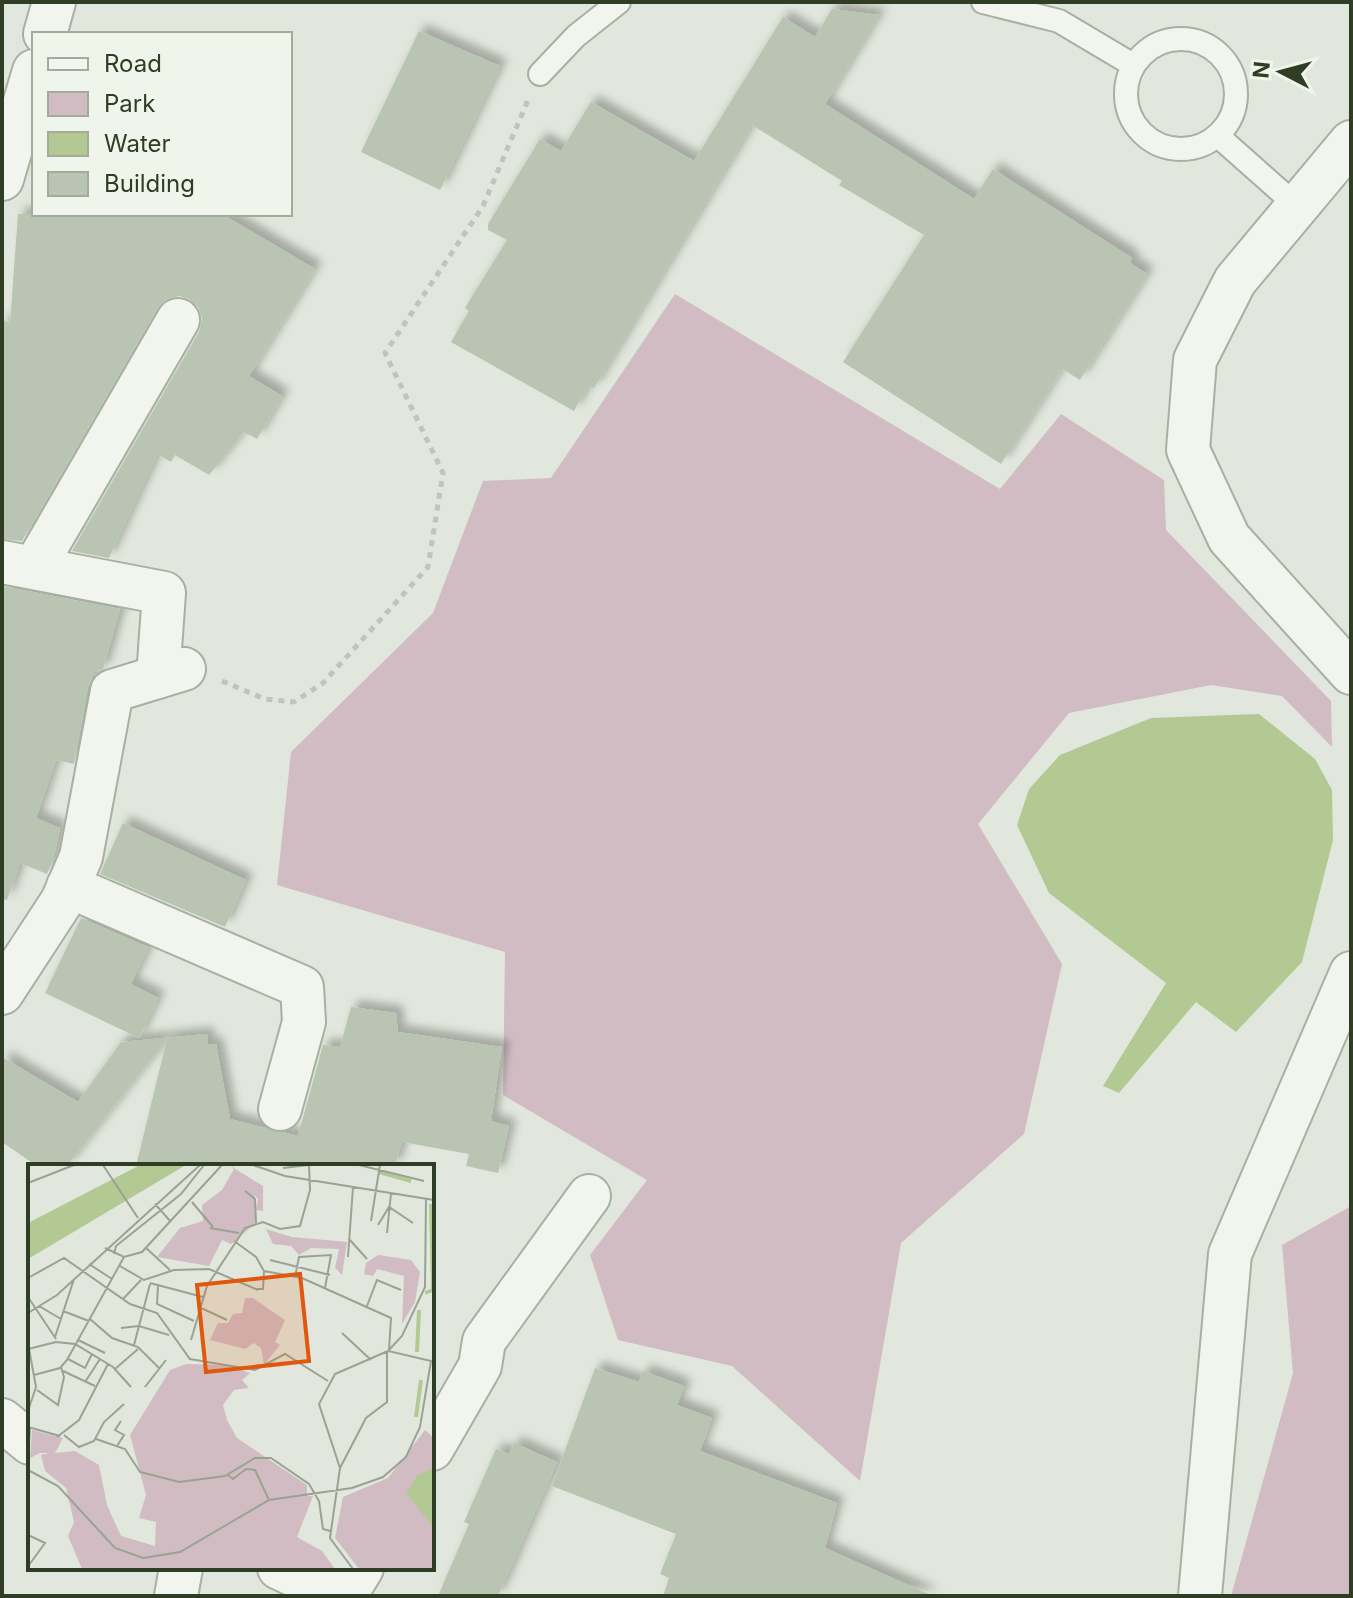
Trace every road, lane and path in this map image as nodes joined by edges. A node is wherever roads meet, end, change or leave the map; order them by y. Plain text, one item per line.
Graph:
1 (54, 2) edge
2 (619, 2) edge
3 (983, 2) edge
4 (46, 32) edge
5 (2, 63) edge
6 (1133, 65) junction
7 (32, 71) edge
8 (540, 74) joint
9 (32, 79) edge
10 (1218, 136) junction
11 (1351, 142) edge
12 (2, 179) edge
13 (1297, 206) junction
14 (178, 320) dead end
15 (20, 565) edge
16 (171, 673) junction
17 (1351, 673) edge
18 (68, 886) junction
19 (1351, 973) edge
20 (2, 993) edge
21 (280, 1109) dead end
22 (589, 1196) dead end
23 (2, 1420) edge
24 (28, 1441) edge
25 (434, 1446) edge
26 (181, 1570) edge
27 (283, 1570) edge
28 (361, 1570) edge
29 (176, 1596) edge
30 (339, 1596) edge
31 (345, 1596) edge
32 (1200, 1596) edge

1 - 4 street
2 - 8 lane
3 - 6 lane
5 - 7 street
6 - 10 lane
6 - 10 lane
8 - 16 path
9 - 12 street
10 - 13 lane
11 - 13 street
13 - 17 street
14 - 15 street
15 - 16 street
16 - 18 street
18 - 20 street
18 - 21 street
19 - 32 street
22 - 25 street
23 - 24 street
26 - 29 street
27 - 30 street
28 - 31 street

